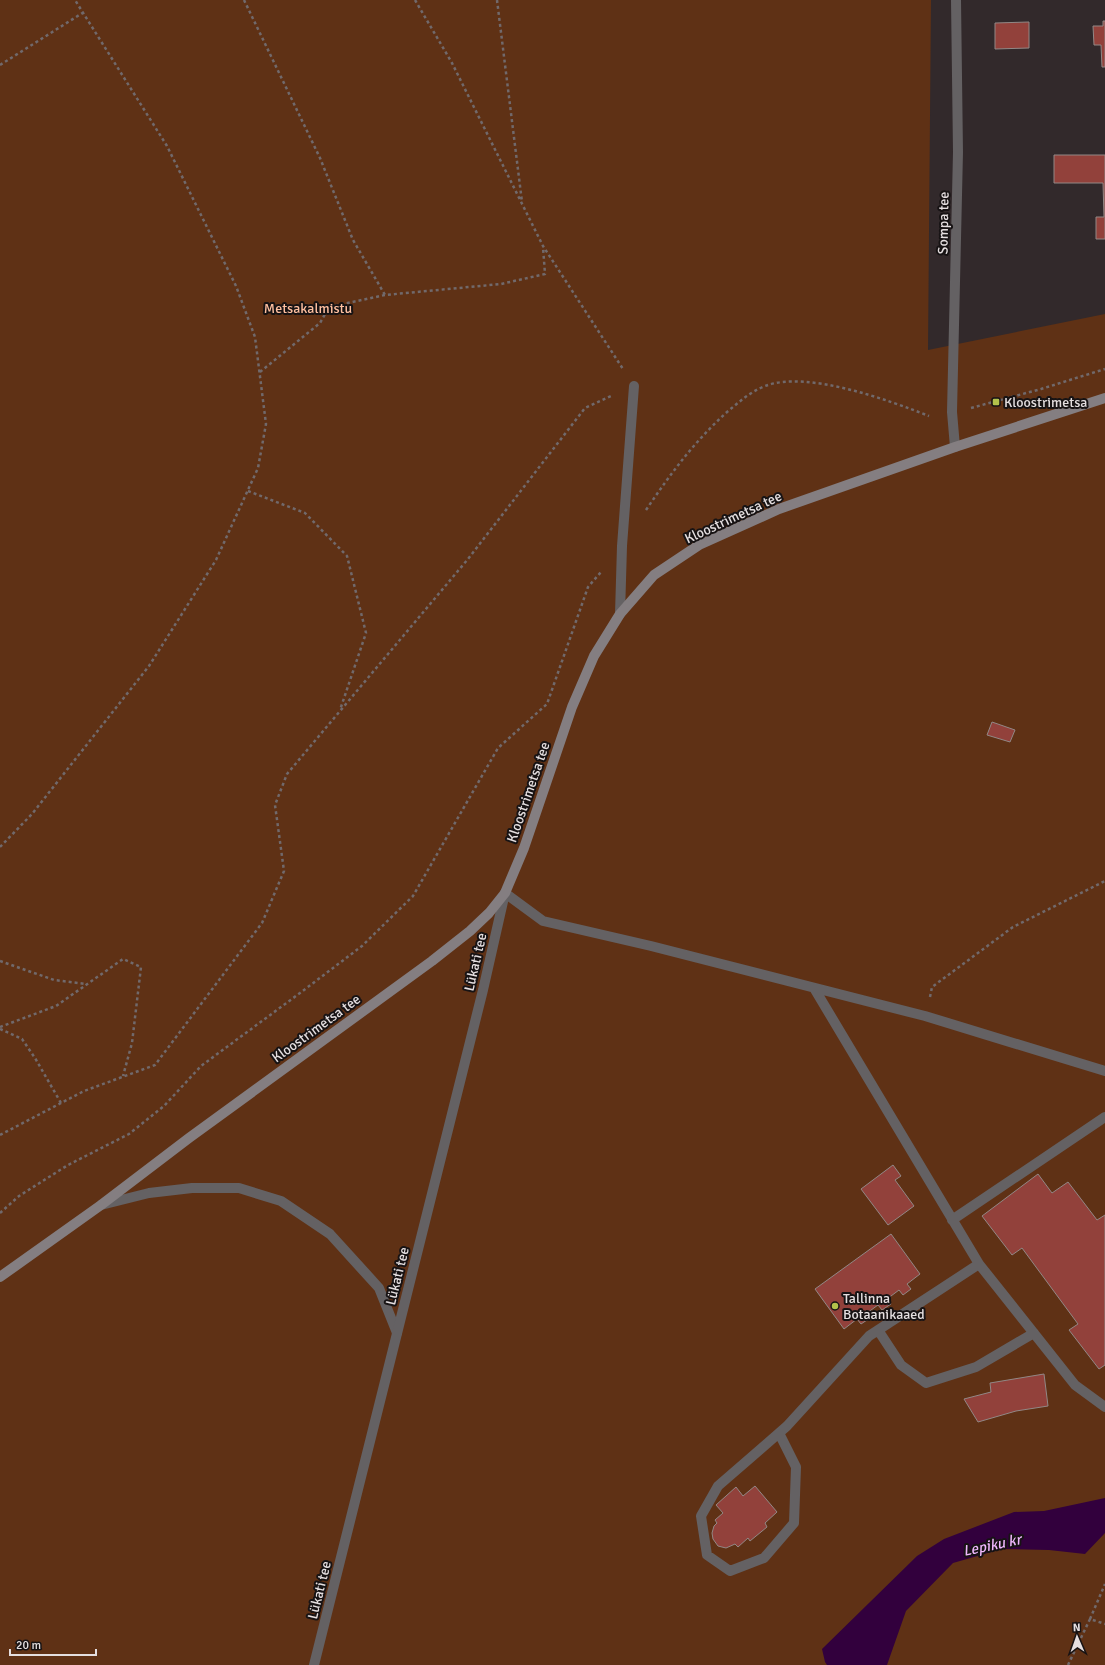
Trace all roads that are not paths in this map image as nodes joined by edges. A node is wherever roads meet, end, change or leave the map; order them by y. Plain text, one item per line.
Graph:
1 (956, 0) edge
2 (634, 386) road end
3 (1105, 398) edge
4 (955, 447) junction
5 (620, 614) junction
6 (505, 893) junction
7 (814, 988) junction
8 (1105, 1071) edge
9 (1105, 1116) edge
10 (102, 1205) junction
11 (952, 1220) junction
12 (979, 1264) junction
13 (0, 1277) edge
14 (878, 1330) junction
15 (1034, 1333) junction
16 (397, 1334) junction
17 (1105, 1407) edge
18 (779, 1433) junction
19 (314, 1665) edge

1 - 4 street, Sompa tee
2 - 5 street
3 - 4 main road, Kloostrimetsa tee
4 - 5 main road, Kloostrimetsa tee
5 - 6 main road, Kloostrimetsa tee
6 - 7 street
6 - 10 main road, Kloostrimetsa tee
6 - 16 street, Lükati tee
7 - 8 street
7 - 11 street
9 - 11 street
10 - 13 main road, Kloostrimetsa tee
10 - 16 street
11 - 12 street
12 - 14 street
12 - 15 street
14 - 15 street
14 - 18 street
15 - 17 street
16 - 19 street, Lükati tee
18 - 18 street

